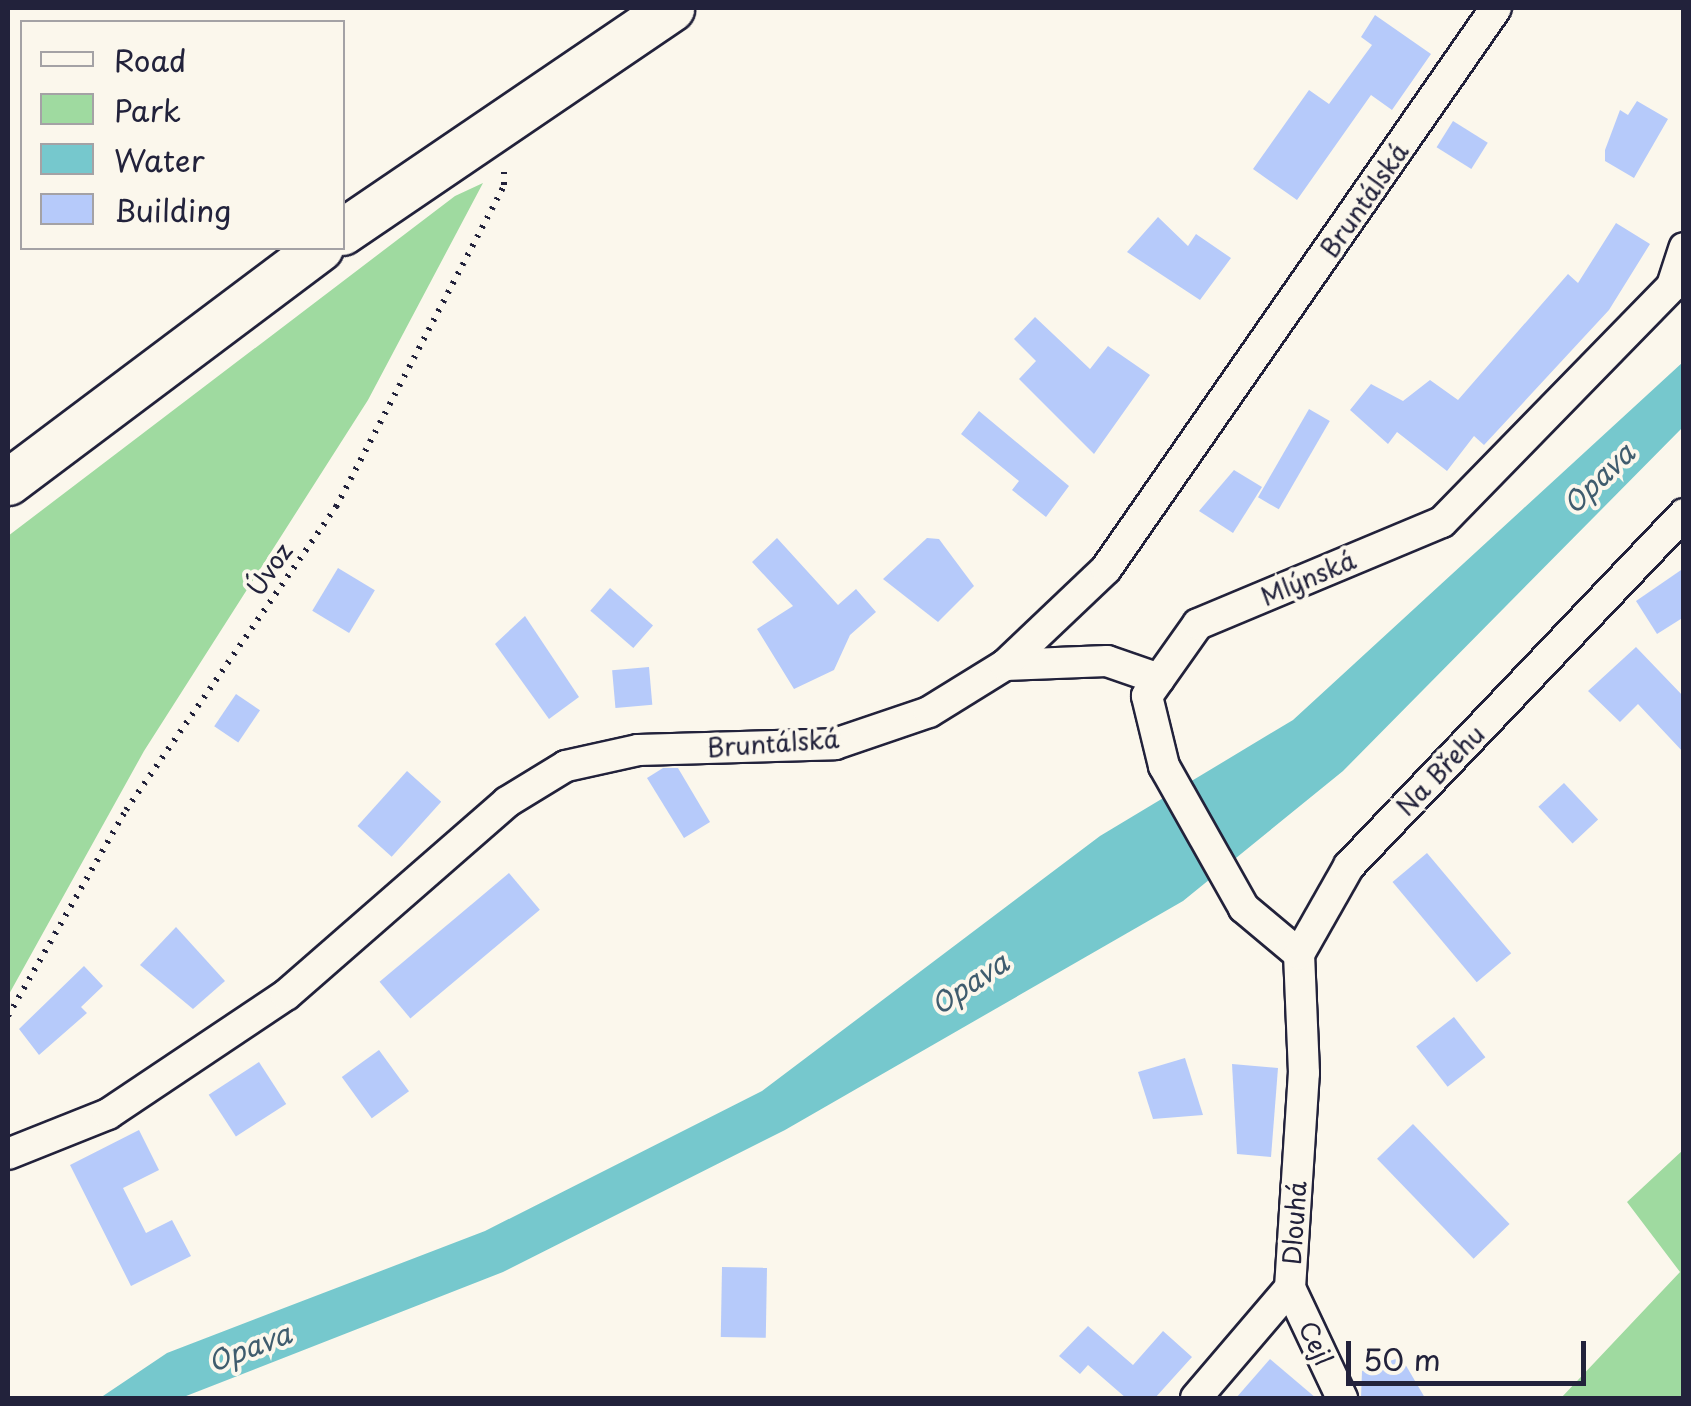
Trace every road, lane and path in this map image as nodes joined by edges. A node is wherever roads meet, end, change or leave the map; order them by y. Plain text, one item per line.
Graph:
1 (671, 8) edge
2 (1496, 8) edge
3 (506, 120) junction
4 (345, 230) edge
5 (1684, 248) edge
6 (317, 250) edge
7 (8, 482) edge
8 (1684, 514) edge
9 (1005, 665) junction
10 (1159, 679) junction
11 (1299, 954) junction
12 (8, 1016) edge
13 (8, 1154) edge
14 (1290, 1288) junction
15 (1196, 1398) edge
16 (1342, 1398) edge

1 - 3 main road
2 - 9 street, Bruntálská
3 - 4 main road
3 - 12 path, Úvoz
5 - 10 street, Mlýnská
6 - 7 main road
8 - 11 street, Na Břehu
9 - 10 street
9 - 13 street, Bruntálská
10 - 11 street, Mlýnská
11 - 14 street, Dlouhá
14 - 15 street, Dlouhá
14 - 16 street, Cejl

